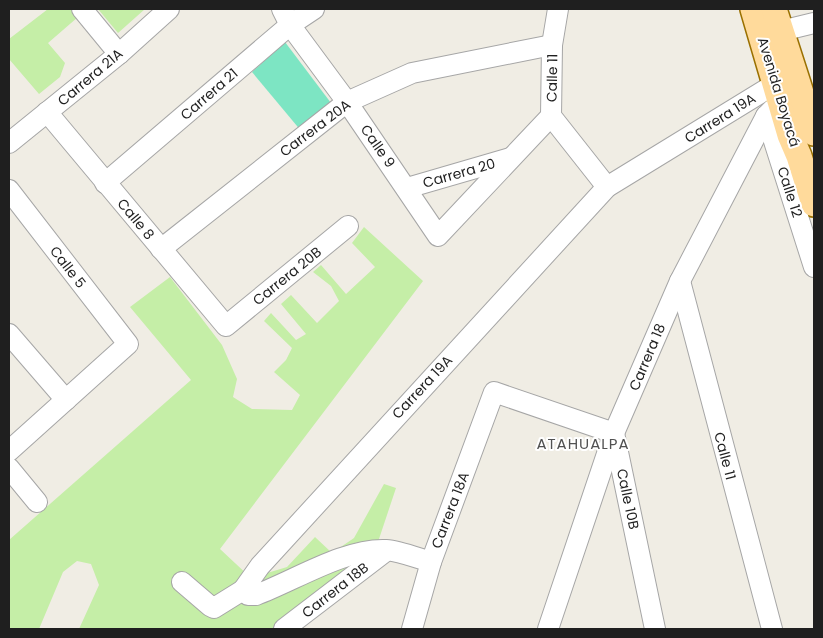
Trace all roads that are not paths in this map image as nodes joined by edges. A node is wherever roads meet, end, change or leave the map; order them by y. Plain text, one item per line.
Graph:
1 (82, 9) edge
2 (169, 9) edge
3 (314, 9) edge
4 (558, 9) edge
5 (754, 9) edge
6 (286, 17) edge
7 (777, 20) edge
8 (814, 23) edge
9 (552, 46) junction
10 (119, 54) junction
11 (774, 101) junction
12 (347, 102) junction
13 (47, 112) junction
14 (551, 116) junction
15 (814, 133) edge
16 (9, 143) edge
17 (807, 154) edge
18 (512, 158) junction
19 (105, 183) junction
20 (607, 187) junction
21 (406, 188) junction
22 (9, 190) edge
23 (813, 193) edge
24 (348, 226) dead end
25 (438, 236) joint
26 (161, 249) junction
27 (814, 267) edge
28 (680, 281) junction
29 (226, 326) joint
30 (9, 334) edge
31 (66, 400) junction
32 (614, 433) junction
33 (9, 450) edge
34 (9, 468) edge
35 (37, 502) dead end
36 (386, 550) junction
37 (431, 562) junction
38 (182, 582) dead end
39 (243, 590) junction
40 (284, 629) edge
41 (412, 629) edge
42 (548, 629) edge
43 (655, 629) edge
44 (772, 629) edge

1 - 10 street
2 - 10 street, Carrera 21A
3 - 6 street, Carrera 21
4 - 9 street, Calle 11
5 - 11 main road, Avenida Boyacá
6 - 12 street, Calle 9
6 - 19 street, Carrera 21
7 - 8 street
7 - 15 main road, Avenida Boyacá
9 - 12 street, Carrera 20A
9 - 14 street, Calle 11
10 - 13 street, Carrera 21A
11 - 17 main road, Avenida Boyacá
11 - 20 street, Carrera 19A
11 - 27 street, Calle 12
11 - 28 street, Carrera 18
12 - 21 street, Calle 9
12 - 26 street, Carrera 20A
13 - 16 street, Carrera 21A
13 - 19 street, Calle 8
14 - 18 street, Carrera 20
14 - 20 street, Calle 11
17 - 23 main road, Avenida Boyacá
18 - 21 street, Carrera 20
18 - 25 street, Carrera 20
19 - 26 street, Calle 8
20 - 39 street, Carrera 19A
21 - 25 street, Calle 9
22 - 31 street, Calle 5
24 - 29 street, Carrera 20B
26 - 29 street, Calle 8
28 - 32 street, Carrera 18
28 - 44 street, Calle 11
30 - 31 street
31 - 33 street
32 - 37 street, Carrera 18A
32 - 42 street, Carrera 18
32 - 43 street, Calle 10B
34 - 35 street
36 - 37 street
36 - 39 street
36 - 40 street, Carrera 18B
37 - 41 street, Carrera 18A
38 - 39 street

